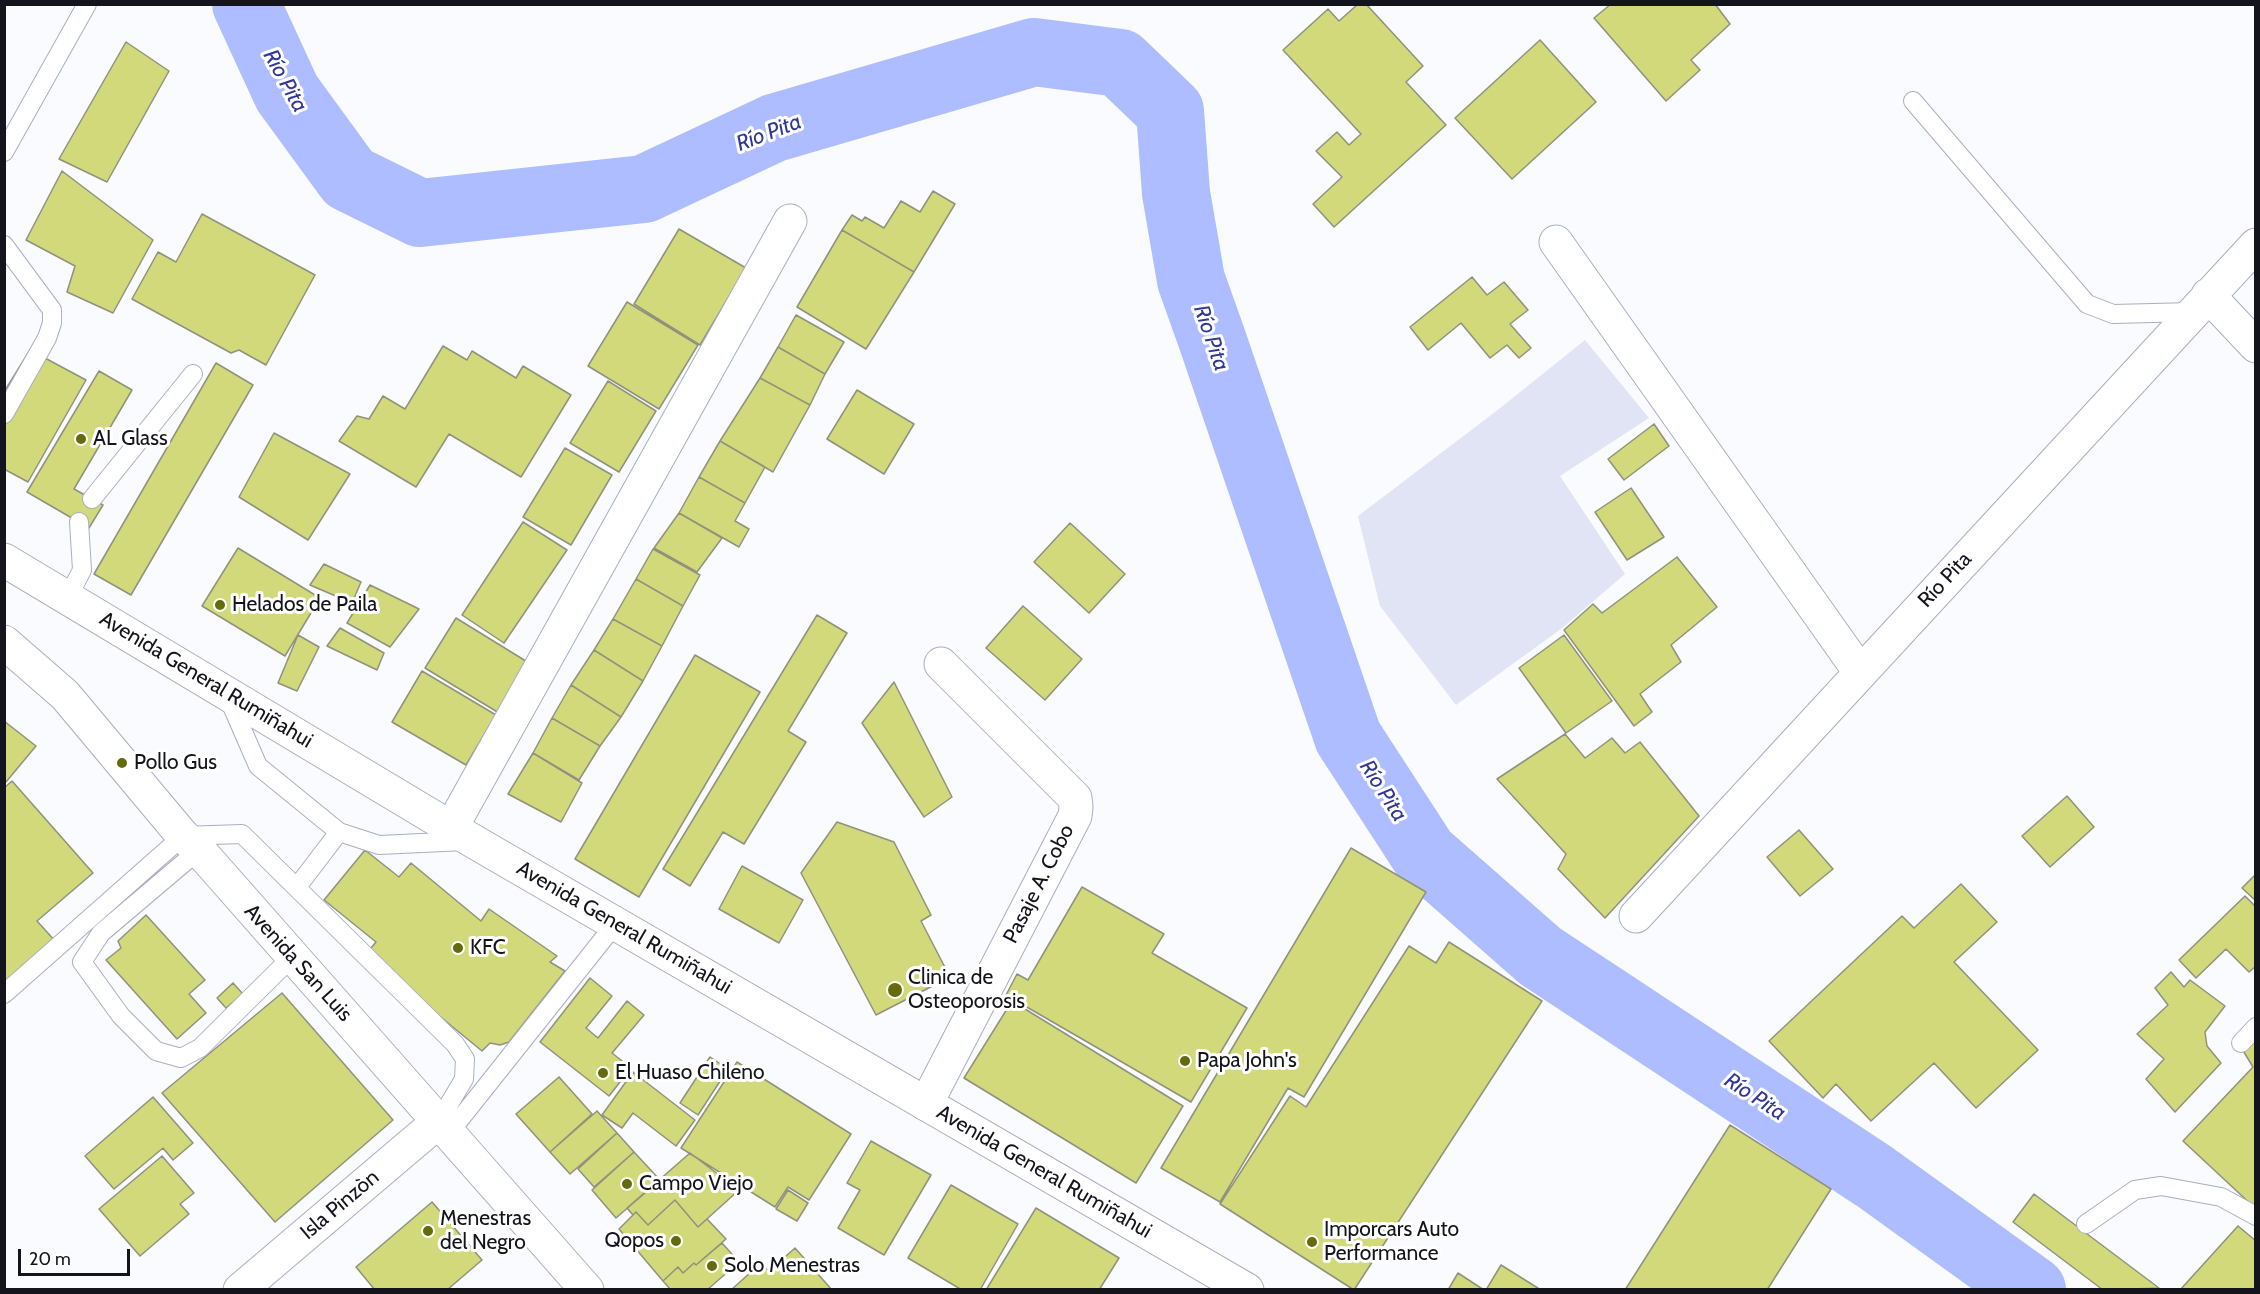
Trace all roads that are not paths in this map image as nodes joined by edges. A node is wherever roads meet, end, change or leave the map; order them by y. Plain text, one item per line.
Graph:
1 (87, 4) edge
2 (1913, 101) dead end
3 (4, 152) edge
4 (789, 221) dead end
5 (1556, 242) dead end
6 (4, 245) edge
7 (2256, 245) edge
8 (2201, 303) junction
9 (2256, 346) edge
10 (193, 374) dead end
11 (4, 414) edge
12 (92, 499) dead end
13 (79, 522) dead end
14 (4, 560) edge
15 (68, 597) junction
16 (4, 642) edge
17 (942, 664) dead end
18 (1860, 672) junction
19 (225, 690) junction
20 (339, 832) junction
21 (462, 835) junction
22 (191, 843) junction
23 (297, 887) junction
24 (1636, 916) dead end
25 (616, 924) junction
26 (292, 957) junction
27 (4, 994) edge
28 (2256, 1027) edge
29 (2241, 1043) dead end
30 (926, 1104) junction
31 (444, 1127) junction
32 (2256, 1216) edge
33 (2086, 1224) dead end
34 (240, 1290) edge
35 (587, 1290) edge
36 (1247, 1290) edge

1 - 3 lane
2 - 8 lane
4 - 21 main road
5 - 18 main road
6 - 11 lane
7 - 8 main road, Río Pita
8 - 9 main road
8 - 18 main road, Río Pita
10 - 12 lane
13 - 15 lane
14 - 15 main road, Avenida General Rumiñahui
15 - 19 main road, Avenida General Rumiñahui
16 - 22 main road, Avenida San Luis
17 - 30 main road, Pasaje A. Cobo
18 - 24 main road, Río Pita
19 - 20 lane
19 - 21 main road, Avenida General Rumiñahui
20 - 21 lane
20 - 23 lane
21 - 25 main road, Avenida General Rumiñahui
22 - 23 lane
22 - 26 main road, Avenida San Luis
22 - 26 lane
22 - 27 lane
23 - 31 lane
25 - 30 main road, Avenida General Rumiñahui
25 - 31 lane
26 - 31 main road, Avenida San Luis
28 - 29 lane
30 - 36 main road, Avenida General Rumiñahui
31 - 34 main road, Isla Pinzòn
31 - 35 main road, Avenida San Luis
32 - 33 lane

